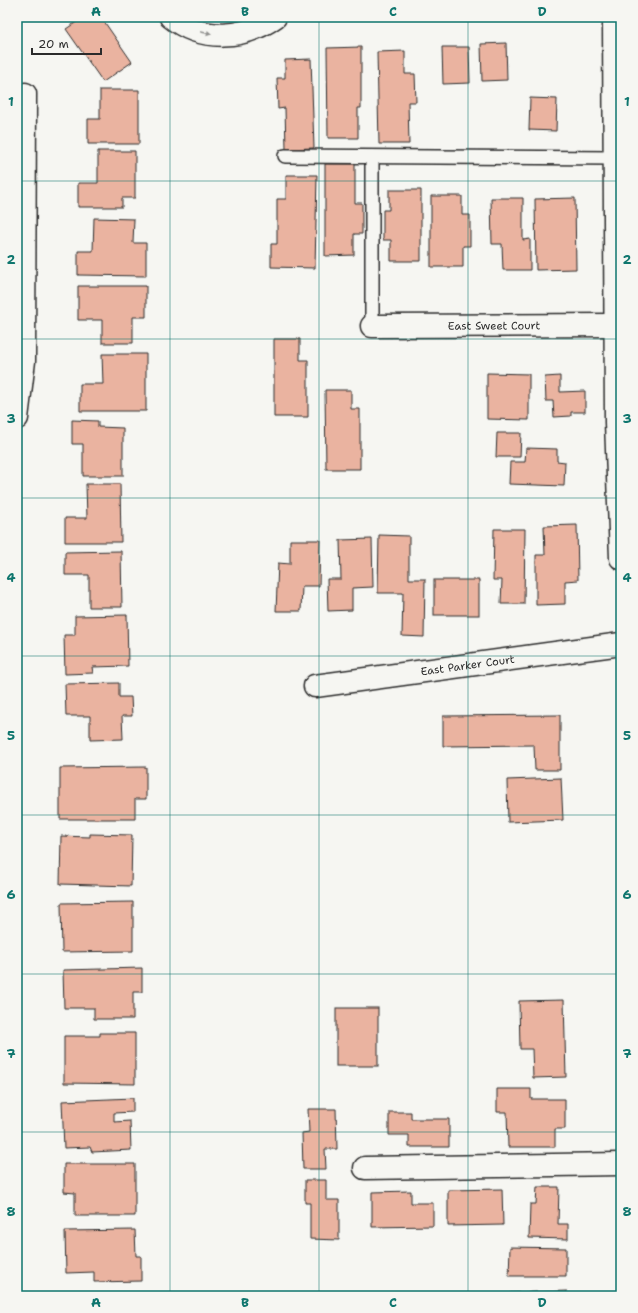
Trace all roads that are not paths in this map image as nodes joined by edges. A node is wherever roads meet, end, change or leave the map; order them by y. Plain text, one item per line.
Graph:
1 (171, 17) edge
2 (275, 17) edge
3 (614, 17) edge
4 (25, 94) dead end
5 (285, 156) dead end
6 (372, 157) junction
7 (614, 158) junction
8 (616, 325) junction
9 (372, 326) joint
10 (21, 361) edge
11 (17, 418) edge
12 (619, 422) edge
13 (621, 558) edge
14 (621, 644) edge
15 (314, 686) dead end
16 (621, 1164) edge
17 (365, 1168) dead end

1 -> 2 street
3 - 7 street
4 - 10 street
5 - 6 lane
6 - 7 lane
6 - 9 lane
7 - 8 street
8 - 9 street, East Sweet Court
8 - 12 street
10 - 11 street
12 - 13 street
14 - 15 street, East Parker Court
16 - 17 street

